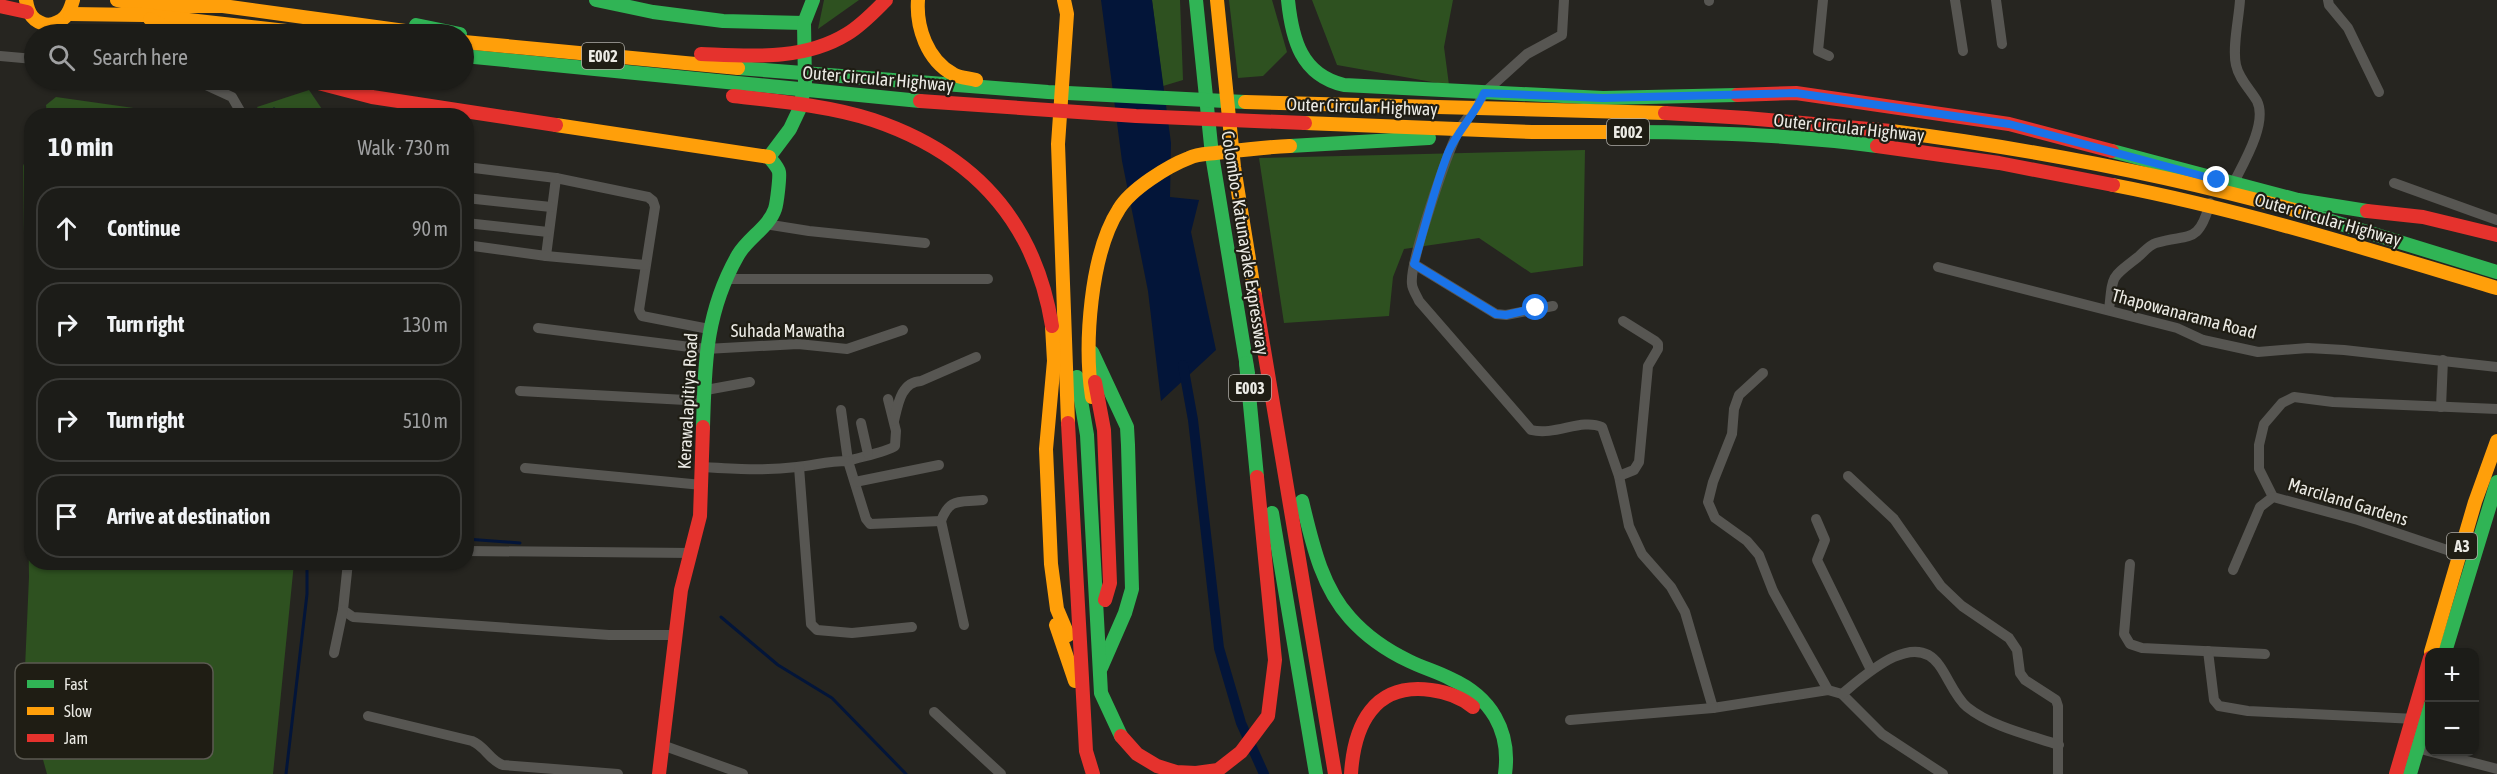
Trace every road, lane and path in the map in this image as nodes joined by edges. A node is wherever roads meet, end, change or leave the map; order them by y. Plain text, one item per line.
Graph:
1 (117, 0) edge
2 (205, 0) edge
3 (239, 0) edge
4 (596, 0) edge
5 (813, 0) edge
6 (886, 0) edge
7 (918, 0) edge
8 (1064, 0) edge
9 (1073, 0) edge
10 (1196, 0) edge
11 (1216, 0) edge
12 (1288, 0) edge
13 (1564, 0) edge
14 (1823, 0) edge
15 (1955, 0) edge
16 (1995, 0) edge
17 (2240, 0) edge
18 (2328, 0) edge
19 (0, 6) edge
20 (26, 6) edge
21 (71, 7) edge
22 (144, 10) junction
23 (804, 23) junction
24 (40, 24) edge
25 (57, 24) edge
26 (169, 24) edge
27 (243, 24) edge
28 (290, 24) edge
29 (354, 24) edge
30 (415, 24) edge
31 (474, 37) edge
32 (474, 43) edge
33 (2002, 44) dead end
34 (1963, 51) dead end
35 (0, 56) edge
36 (1829, 56) dead end
37 (474, 57) edge
38 (24, 58) edge
39 (743, 62) junction
40 (474, 64) edge
41 (217, 90) edge
42 (345, 90) edge
43 (742, 91) junction
44 (2379, 92) dead end
45 (1484, 93) junction
46 (1136, 98) junction
47 (238, 108) edge
48 (445, 108) edge
49 (474, 112) edge
50 (1532, 132) junction
51 (769, 157) junction
52 (474, 169) edge
53 (556, 178) junction
54 (2217, 180) junction
55 (2394, 183) dead end
56 (2232, 184) junction
57 (474, 199) edge
58 (551, 207) junction
59 (2465, 208) junction
60 (2497, 220) edge
61 (474, 224) edge
62 (765, 225) junction
63 (2456, 225) junction
64 (548, 232) junction
65 (2497, 235) edge
66 (925, 243) dead end
67 (474, 246) edge
68 (546, 256) junction
69 (1414, 264) junction
70 (645, 265) junction
71 (1938, 267) dead end
72 (2497, 272) edge
73 (726, 279) junction
74 (988, 279) dead end
75 (2497, 288) edge
76 (1553, 306) dead end
77 (2109, 310) junction
78 (1258, 313) junction
79 (1623, 321) dead end
80 (538, 328) dead end
81 (709, 329) junction
82 (903, 330) dead end
83 (1089, 345) junction
84 (706, 349) junction
85 (976, 357) dead end
86 (2443, 360) junction
87 (1059, 362) junction
88 (1246, 363) junction
89 (2497, 367) edge
90 (1763, 374) dead end
91 (1077, 377) junction
92 (750, 382) dead end
93 (520, 391) dead end
94 (1097, 395) junction
95 (705, 396) junction
96 (888, 399) dead end
97 (2440, 407) junction
98 (2497, 409) edge
99 (841, 410) dead end
100 (894, 421) junction
101 (861, 423) dead end
102 (2497, 441) edge
103 (868, 454) junction
104 (2494, 456) edge
105 (848, 461) junction
106 (939, 465) dead end
107 (702, 467) junction
108 (799, 467) junction
109 (525, 468) dead end
110 (1619, 476) junction
111 (1848, 476) dead end
112 (855, 482) junction
113 (2497, 482) edge
114 (702, 485) junction
115 (2273, 497) junction
116 (983, 500) dead end
117 (1816, 519) dead end
118 (941, 521) junction
119 (474, 551) edge
120 (692, 553) junction
121 (2459, 554) junction
122 (2130, 564) dead end
123 (347, 570) edge
124 (2232, 570) dead end
125 (1105, 600) junction
126 (344, 610) junction
127 (1097, 618) junction
128 (964, 625) dead end
129 (912, 627) dead end
130 (1097, 634) junction
131 (674, 635) junction
132 (2432, 648) edge
133 (2446, 648) edge
134 (1098, 651) junction
135 (2208, 651) junction
136 (334, 653) dead end
137 (2265, 654) dead end
138 (1074, 660) junction
139 (1871, 670) junction
140 (1100, 671) junction
141 (1076, 686) junction
142 (1828, 690) junction
143 (1842, 694) junction
144 (2425, 699) edge
145 (1713, 708) junction
146 (934, 712) dead end
147 (2423, 715) edge
148 (368, 716) dead end
149 (1569, 720) dead end
150 (662, 745) junction
151 (2059, 745) junction
152 (2411, 746) junction
153 (2497, 770) edge
154 (2402, 773) edge
155 (618, 774) edge
156 (659, 774) edge
157 (743, 774) edge
158 (1001, 774) edge
159 (1081, 774) edge
160 (1093, 774) edge
161 (1100, 774) edge
162 (1316, 774) edge
163 (1335, 774) edge
164 (1351, 774) edge
165 (1495, 774) edge
166 (1505, 774) edge
167 (1943, 774) edge
168 (2058, 774) edge

1 - 22 main road
2 - 22 main road
3 - 30 main road
4 - 23 main road
5 - 23 main road
6 - 39 main road
7 - 46 main road
8 - 87 main road
9 - 91 main road
10 - 88 main road, Colombo - Katunayake Expressway / E003
11 - 78 main road, Colombo - Katunayake Expressway / E003
12 - 45 main road
13 - 45 street
14 - 36 street
15 - 34 street
16 - 33 street
17 - 56 street
18 - 44 street
19 - 20 main road
20 - 24 main road
21 - 22 main road
21 - 25 main road
22 - 26 main road
22 - 27 main road
22 - 28 main road
22 - 29 main road
23 - 51 main road
31 - 39 main road
32 - 39 main road, Outer Circular Highway / E002
35 - 38 street
37 - 43 main road, Outer Circular Highway / E002
39 - 46 main road, Outer Circular Highway / E002
40 - 43 main road
41 - 47 street
42 - 48 main road
43 - 50 main road, Outer Circular Highway / E002
43 - 87 main road
45 - 54 main road
45 - 69 street
46 - 72 main road, Outer Circular Highway / E002
49 - 51 main road
50 - 75 main road, Outer Circular Highway / E002
50 - 83 main road
51 - 62 main road, Kerawalapitiya Road
52 - 53 street
53 - 58 street
53 - 70 street
54 - 56 main road
54 - 77 street
55 - 59 street
56 - 63 main road
57 - 58 street
58 - 64 street
59 - 60 street
59 - 63 street
61 - 64 street
62 - 66 street
62 - 73 main road, Kerawalapitiya Road
63 - 65 main road
64 - 68 street
67 - 68 street
68 - 70 street
69 - 76 street
69 - 110 street
70 - 81 street
71 - 77 street, Thapowanarama Road
73 - 74 street
73 - 81 main road, Kerawalapitiya Road
77 - 86 street, Thapowanarama Road
78 - 163 main road, Colombo - Katunayake Expressway / E003
78 - 166 main road
79 - 110 street
80 - 84 street, Suhada Mawatha
81 - 84 main road, Kerawalapitiya Road
82 - 84 street, Suhada Mawatha
83 - 94 main road
83 - 125 main road
83 - 134 main road
83 - 140 main road
84 - 95 main road, Kerawalapitiya Road
85 - 100 street
86 - 89 street, Thapowanarama Road
86 - 97 street
87 - 138 main road
87 - 138 main road
87 - 141 main road
87 - 160 main road
88 - 140 main road
88 - 162 main road, Colombo - Katunayake Expressway / E003
90 - 142 street
91 - 127 main road
91 - 161 main road
92 - 95 street
93 - 95 street
94 - 125 main road
94 - 130 main road
95 - 107 main road, Kerawalapitiya Road
96 - 100 street
97 - 98 street
97 - 115 street
99 - 105 street
100 - 103 street
101 - 103 street
102 - 104 main road, A3
103 - 105 street
104 - 121 main road, A3
105 - 108 street
105 - 112 street
106 - 112 street
107 - 108 street
107 - 114 main road, Kerawalapitiya Road
108 - 129 street
109 - 114 street
110 - 145 street
111 - 151 street
112 - 118 street
113 - 133 main road, A3
114 - 120 main road, Kerawalapitiya Road
115 - 121 street, Marciland Gardens
115 - 124 street, Marciland Gardens
116 - 118 street
117 - 139 street
118 - 128 street
119 - 120 street
120 - 131 main road, Kerawalapitiya Road
121 - 132 main road, A3
122 - 135 street
123 - 126 street
125 - 127 main road
126 - 131 street
126 - 136 street
127 - 130 main road
130 - 134 main road
131 - 150 main road, Kerawalapitiya Road
134 - 140 main road
135 - 137 street
135 - 147 street
138 - 141 main road
139 - 143 street
139 - 151 street
141 - 159 main road
142 - 143 street
142 - 145 street
143 - 167 street
144 - 147 main road
145 - 149 street
146 - 158 street
147 - 152 main road
148 - 155 street
150 - 156 main road, Kerawalapitiya Road
150 - 157 street
151 - 168 street
152 - 153 street
152 - 154 main road
164 - 165 main road

